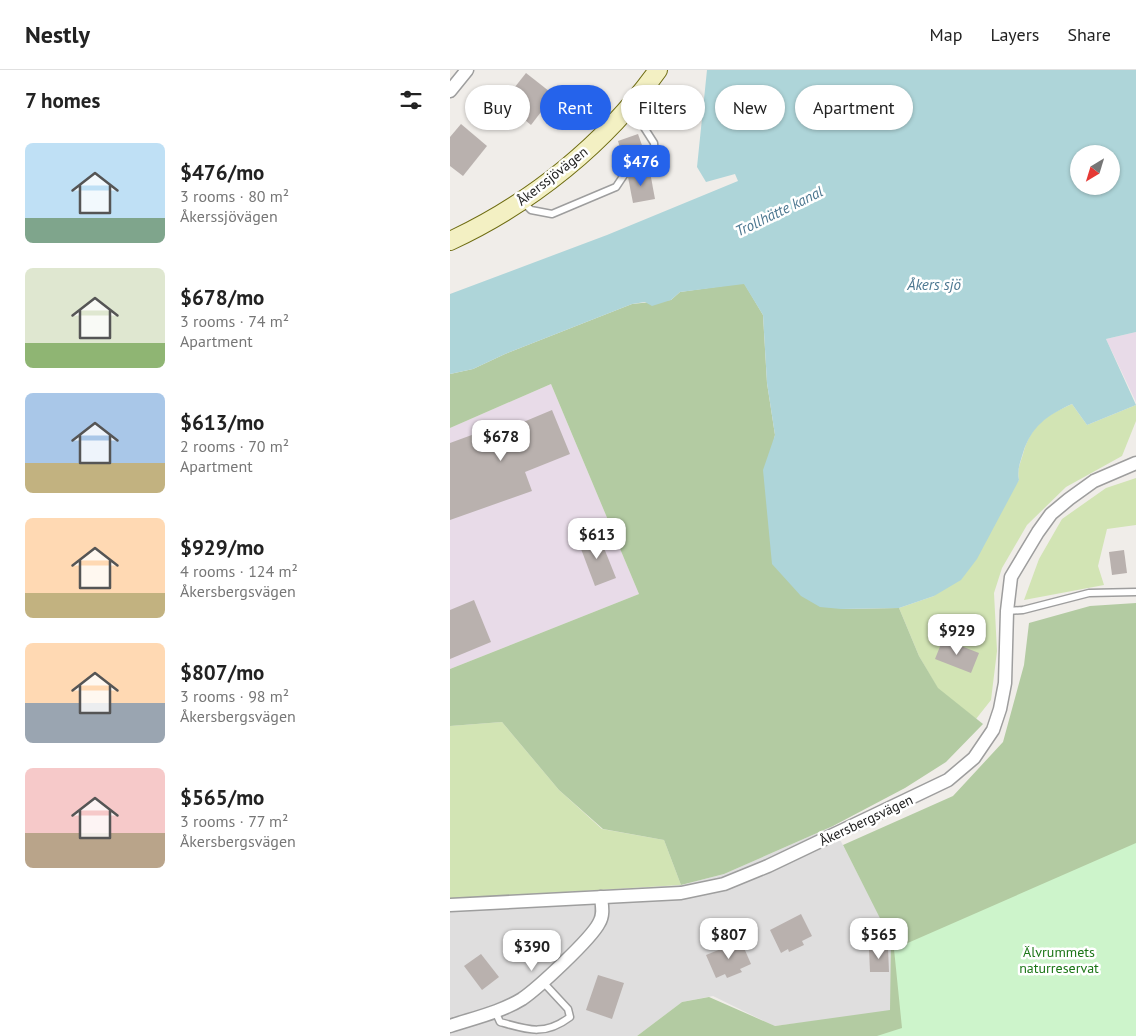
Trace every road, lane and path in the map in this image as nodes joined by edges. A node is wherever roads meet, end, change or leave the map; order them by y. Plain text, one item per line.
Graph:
1 (467, 70) edge
2 (658, 70) edge
3 (646, 85) edge
4 (450, 91) edge
5 (621, 115) edge
6 (646, 130) edge
7 (522, 201) junction
8 (450, 240) edge
9 (1136, 464) edge
10 (1136, 592) edge
11 (1008, 611) junction
12 (601, 897) junction
13 (450, 904) edge
14 (542, 981) junction
15 (495, 1010) junction
16 (450, 1026) edge

1 - 4 street
2 - 3 street, Åkerssjövägen
5 - 7 street, Åkerssjövägen
6 - 7 lane
7 - 8 street, Åkerssjövägen
9 - 11 street, Åkersbergsvägen
10 - 11 lane
11 - 12 street, Åkersbergsvägen
12 - 13 street, Åkersbergsvägen
12 - 14 street
14 - 15 street
14 - 15 lane
15 - 16 street

